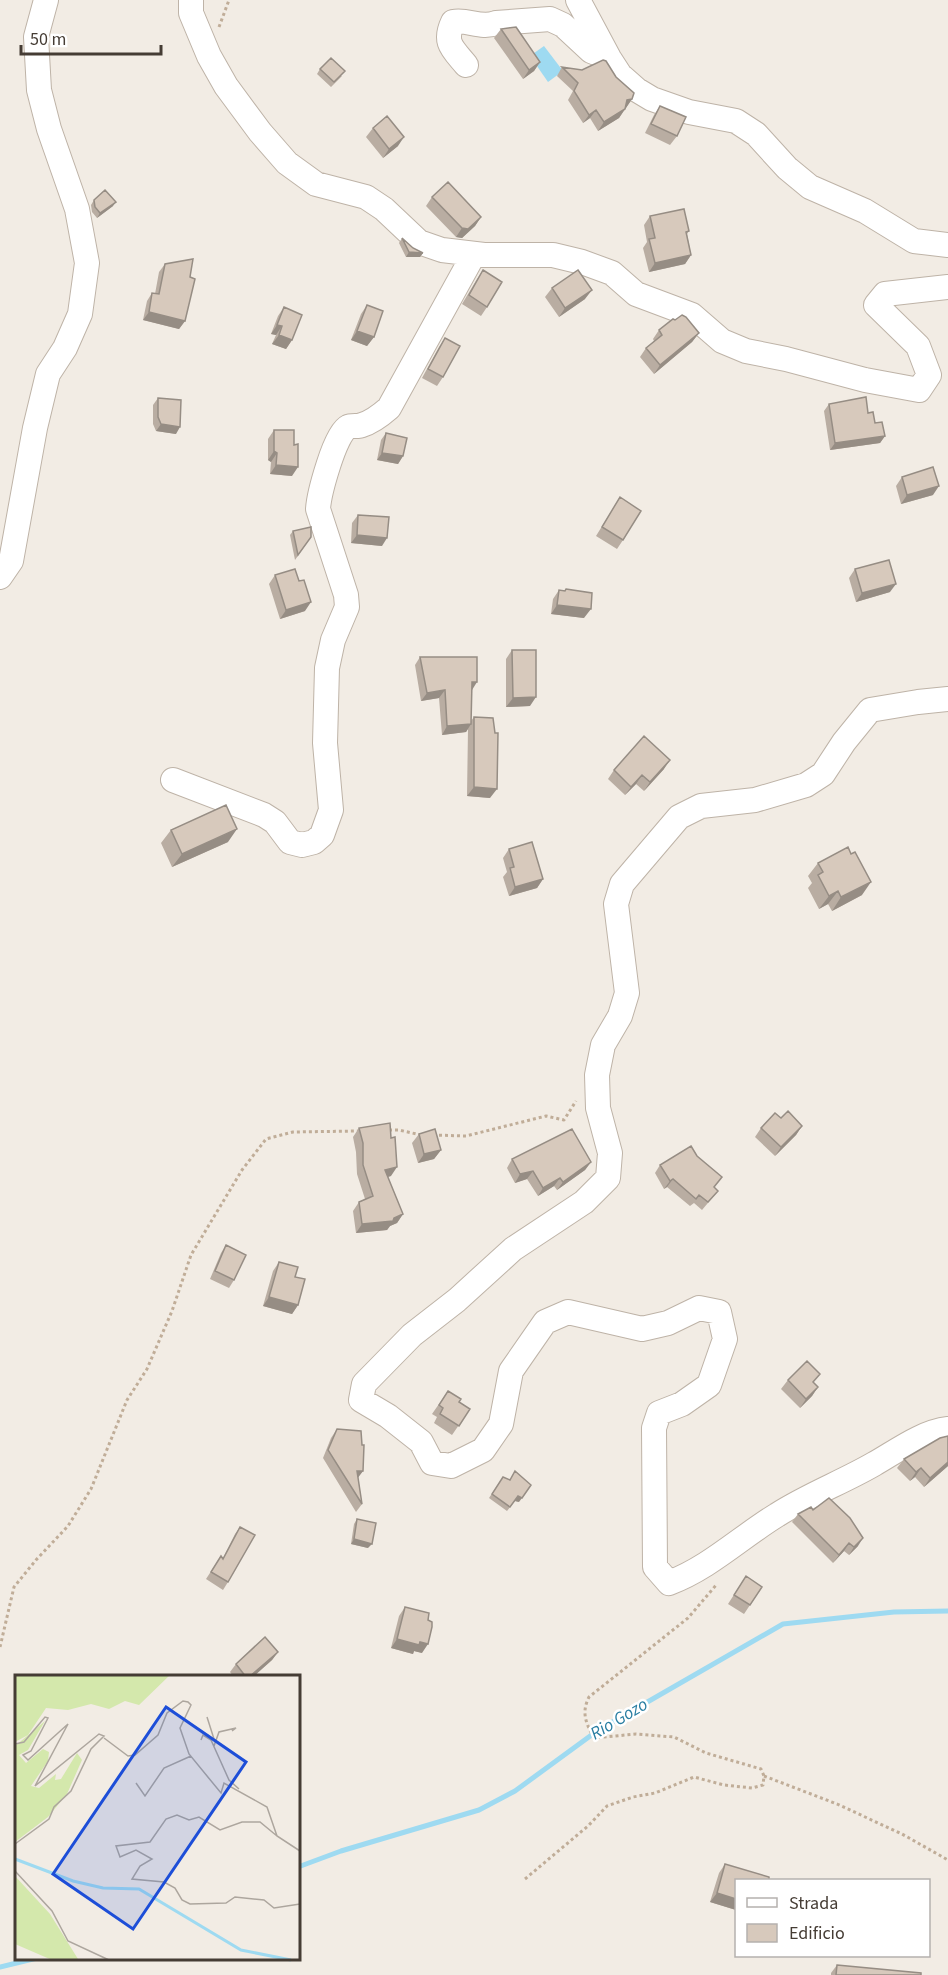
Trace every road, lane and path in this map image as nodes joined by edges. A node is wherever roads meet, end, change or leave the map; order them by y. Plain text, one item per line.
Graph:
1 (46, 0) edge
2 (191, 0) edge
3 (577, 1) edge
4 (609, 58) junction
5 (466, 65) dead end
6 (948, 245) edge
7 (474, 254) junction
8 (948, 286) edge
9 (0, 577) edge
10 (948, 699) edge
11 (173, 780) dead end
12 (597, 1075) junction
13 (379, 1130) edge
14 (359, 1131) edge
15 (421, 1135) edge
16 (432, 1135) edge
17 (948, 1428) edge
18 (724, 1576) dead end
19 (0, 1647) edge
20 (764, 1776) junction
21 (948, 1860) edge
22 (525, 1879) dead end

1 - 9 street
2 - 7 street
3 - 4 street
4 - 5 street
4 - 6 street
7 - 8 street
7 - 11 street
10 - 12 street
12 - 16 path
12 - 17 street
13 - 15 path
14 - 19 path
18 - 20 path
20 - 21 path
20 - 22 path

